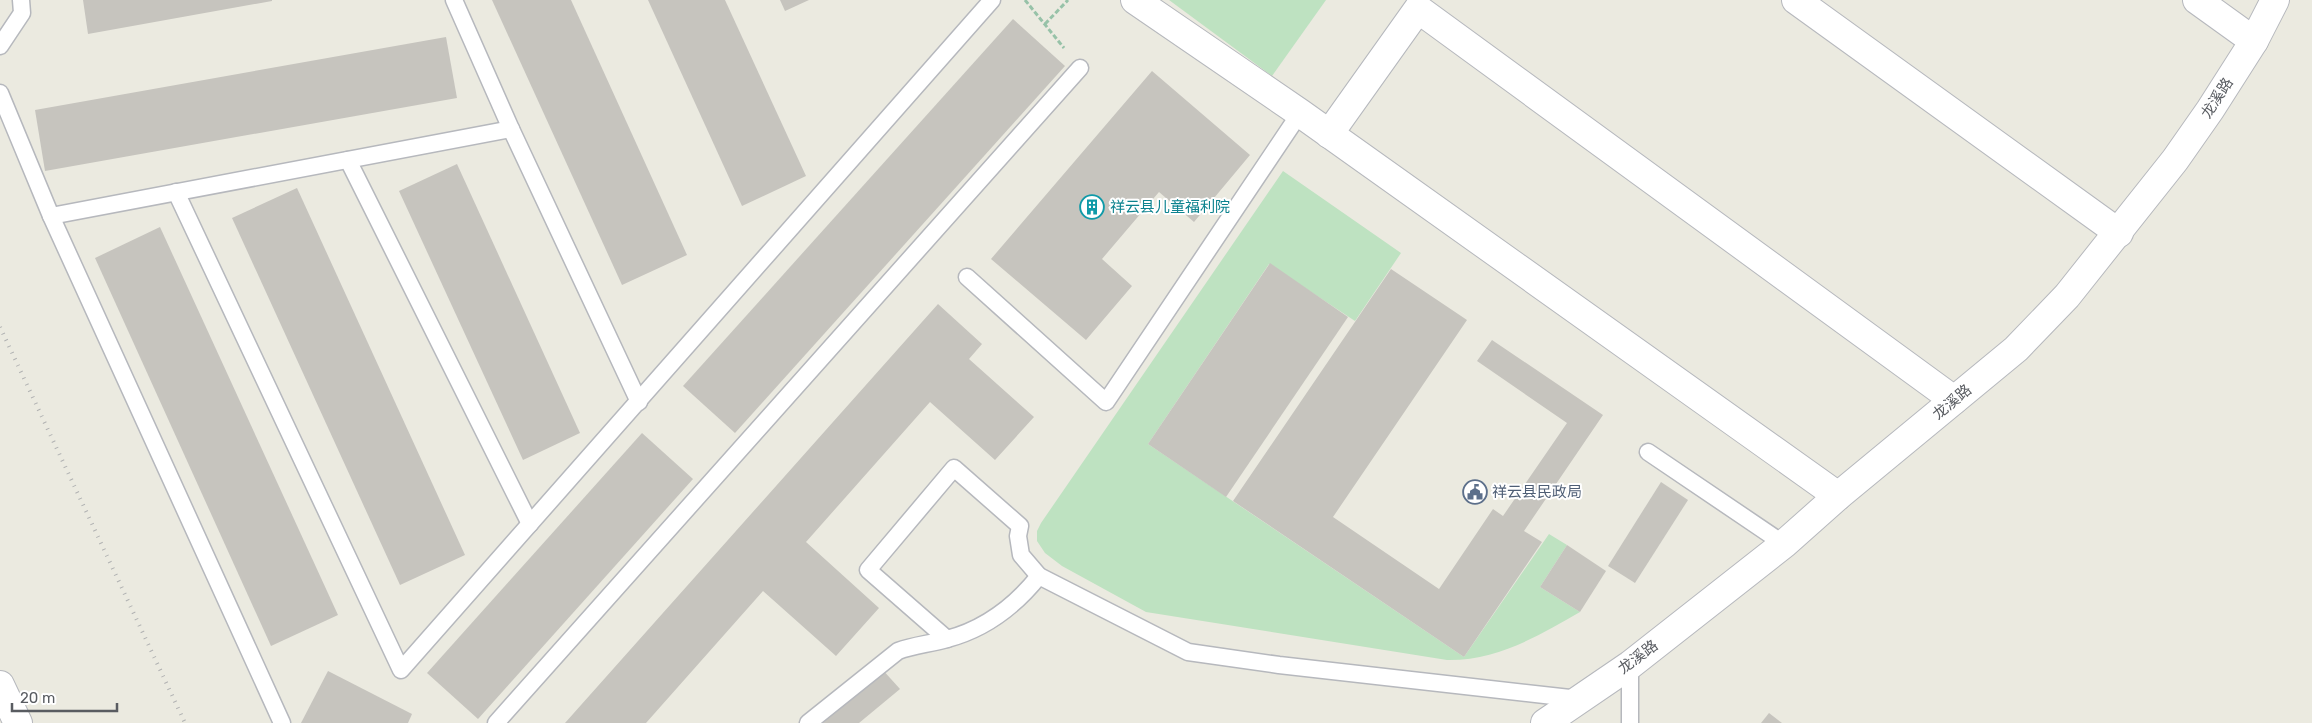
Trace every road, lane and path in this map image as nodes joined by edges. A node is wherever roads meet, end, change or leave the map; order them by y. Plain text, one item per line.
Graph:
1 (20, 0) edge
2 (454, 0) edge
3 (992, 0) edge
4 (1025, 0) edge
5 (1068, 0) edge
6 (1135, 0) edge
7 (1796, 0) edge
8 (2197, 0) edge
9 (2275, 0) edge
10 (1045, 24) junction
11 (2254, 41) junction
12 (0, 46) edge
13 (1080, 68) joint
14 (0, 94) edge
15 (1300, 113) junction
16 (511, 129) junction
17 (1329, 134) junction
18 (348, 160) junction
19 (176, 192) junction
20 (51, 216) junction
21 (2119, 233) junction
22 (966, 277) dead end
23 (1954, 400) junction
24 (639, 402) junction
25 (1648, 452) dead end
26 (1838, 496) junction
27 (530, 524) junction
28 (1784, 544) junction
29 (1039, 576) junction
30 (947, 639) junction
31 (1630, 665) junction
32 (0, 685) edge
33 (1579, 699) junction
34 (18, 723) edge
35 (282, 723) edge
36 (496, 723) edge
37 (808, 723) edge
38 (1545, 723) edge
39 (1630, 723) edge

1 - 12 lane
2 - 16 lane
3 - 24 lane
4 - 10 path
5 - 10 path
6 - 15 street
7 - 21 street
8 - 11 street
9 - 11 street, 龙溪路
10 - 13 path
11 - 21 street, 龙溪路
13 - 36 lane
14 - 20 lane
15 - 17 street
15 - 22 lane
16 - 18 lane
16 - 24 lane
17 - 23 street
17 - 26 street
18 - 19 lane
18 - 27 lane
19 - 20 lane
19 - 27 lane
20 - 35 lane
21 - 23 street, 龙溪路
23 - 26 street, 龙溪路
24 - 27 lane
25 - 28 lane
26 - 28 street, 龙溪路
28 - 31 street, 龙溪路
29 - 30 lane
29 - 30 lane
29 - 33 lane
30 - 37 lane
31 - 33 street, 龙溪路
31 - 39 lane
32 - 34 street
33 - 38 street, 龙溪路

